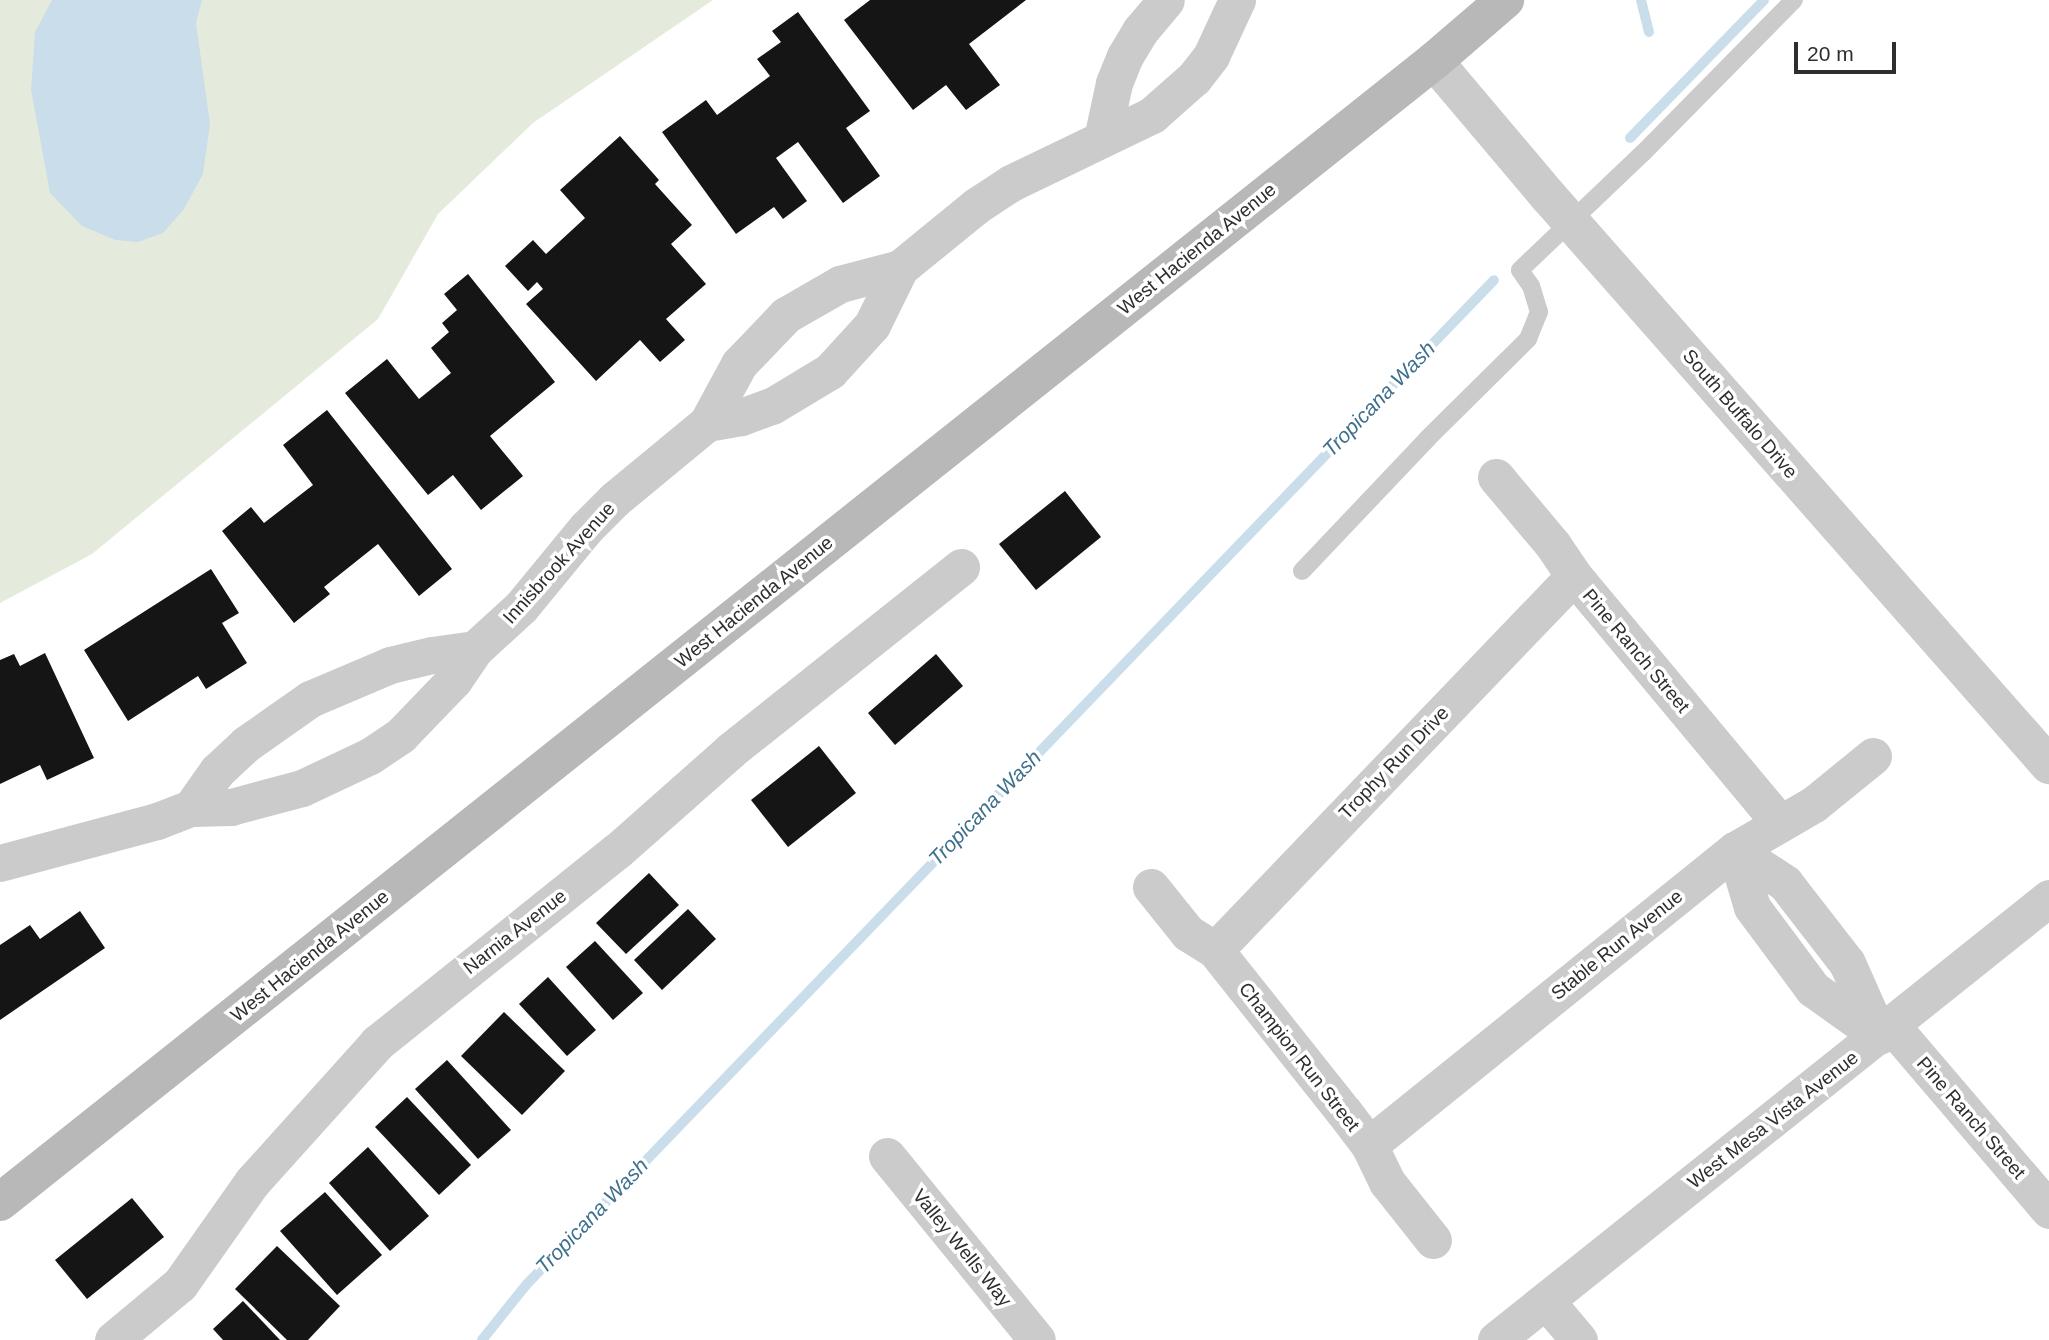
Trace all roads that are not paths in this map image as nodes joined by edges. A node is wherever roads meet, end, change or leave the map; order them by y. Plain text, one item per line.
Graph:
1 (1166, 0) edge
2 (1237, 0) edge
3 (1506, 0) edge
4 (1794, 0) edge
5 (1434, 61) junction
6 (1102, 139) junction
7 (1570, 220) junction
8 (900, 268) junction
9 (707, 423) junction
10 (1496, 477) dead end
11 (961, 567) dead end
12 (1301, 571) dead end
13 (1574, 576) junction
14 (475, 649) junction
15 (1873, 756) dead end
16 (2049, 765) edge
17 (191, 808) junction
18 (1780, 823) junction
19 (1735, 850) junction
20 (0, 863) edge
21 (1151, 887) dead end
22 (2049, 898) edge
23 (1215, 950) junction
24 (1886, 1031) junction
25 (1369, 1146) junction
26 (887, 1156) dead end
27 (0, 1202) edge
28 (2049, 1210) edge
29 (1433, 1240) dead end
30 (1546, 1301) junction
31 (113, 1340) edge
32 (1037, 1340) edge
33 (1496, 1340) edge
34 (1579, 1340) edge

1 - 6 street
2 - 6 street, Innisbrook Avenue
3 - 5 main road, West Hacienda Avenue
4 - 7 lane
5 - 7 street, South Buffalo Drive
5 - 27 main road, West Hacienda Avenue
6 - 8 street, Innisbrook Avenue
7 - 12 lane
7 - 16 street, South Buffalo Drive
8 - 9 street, Innisbrook Avenue
8 - 9 street, Innisbrook Avenue
9 - 14 street, Innisbrook Avenue
10 - 13 street, Pine Ranch Street
11 - 31 street, Narnia Avenue
13 - 18 street, Pine Ranch Street
13 - 23 street, Trophy Run Drive
14 - 17 street
14 - 17 street, Innisbrook Avenue
15 - 18 street, Stable Run Avenue
17 - 20 street, Innisbrook Avenue
18 - 19 street, Stable Run Avenue
19 - 24 street, Pine Ranch Street
19 - 25 street, Stable Run Avenue
21 - 23 street, Champion Run Street
22 - 24 street, West Mesa Vista Avenue
23 - 25 street, Champion Run Street
24 - 28 street, Pine Ranch Street
24 - 30 street, West Mesa Vista Avenue
25 - 29 street, Champion Run Street
26 - 32 street, Valley Wells Way
30 - 33 street, West Mesa Vista Avenue
30 - 34 street

